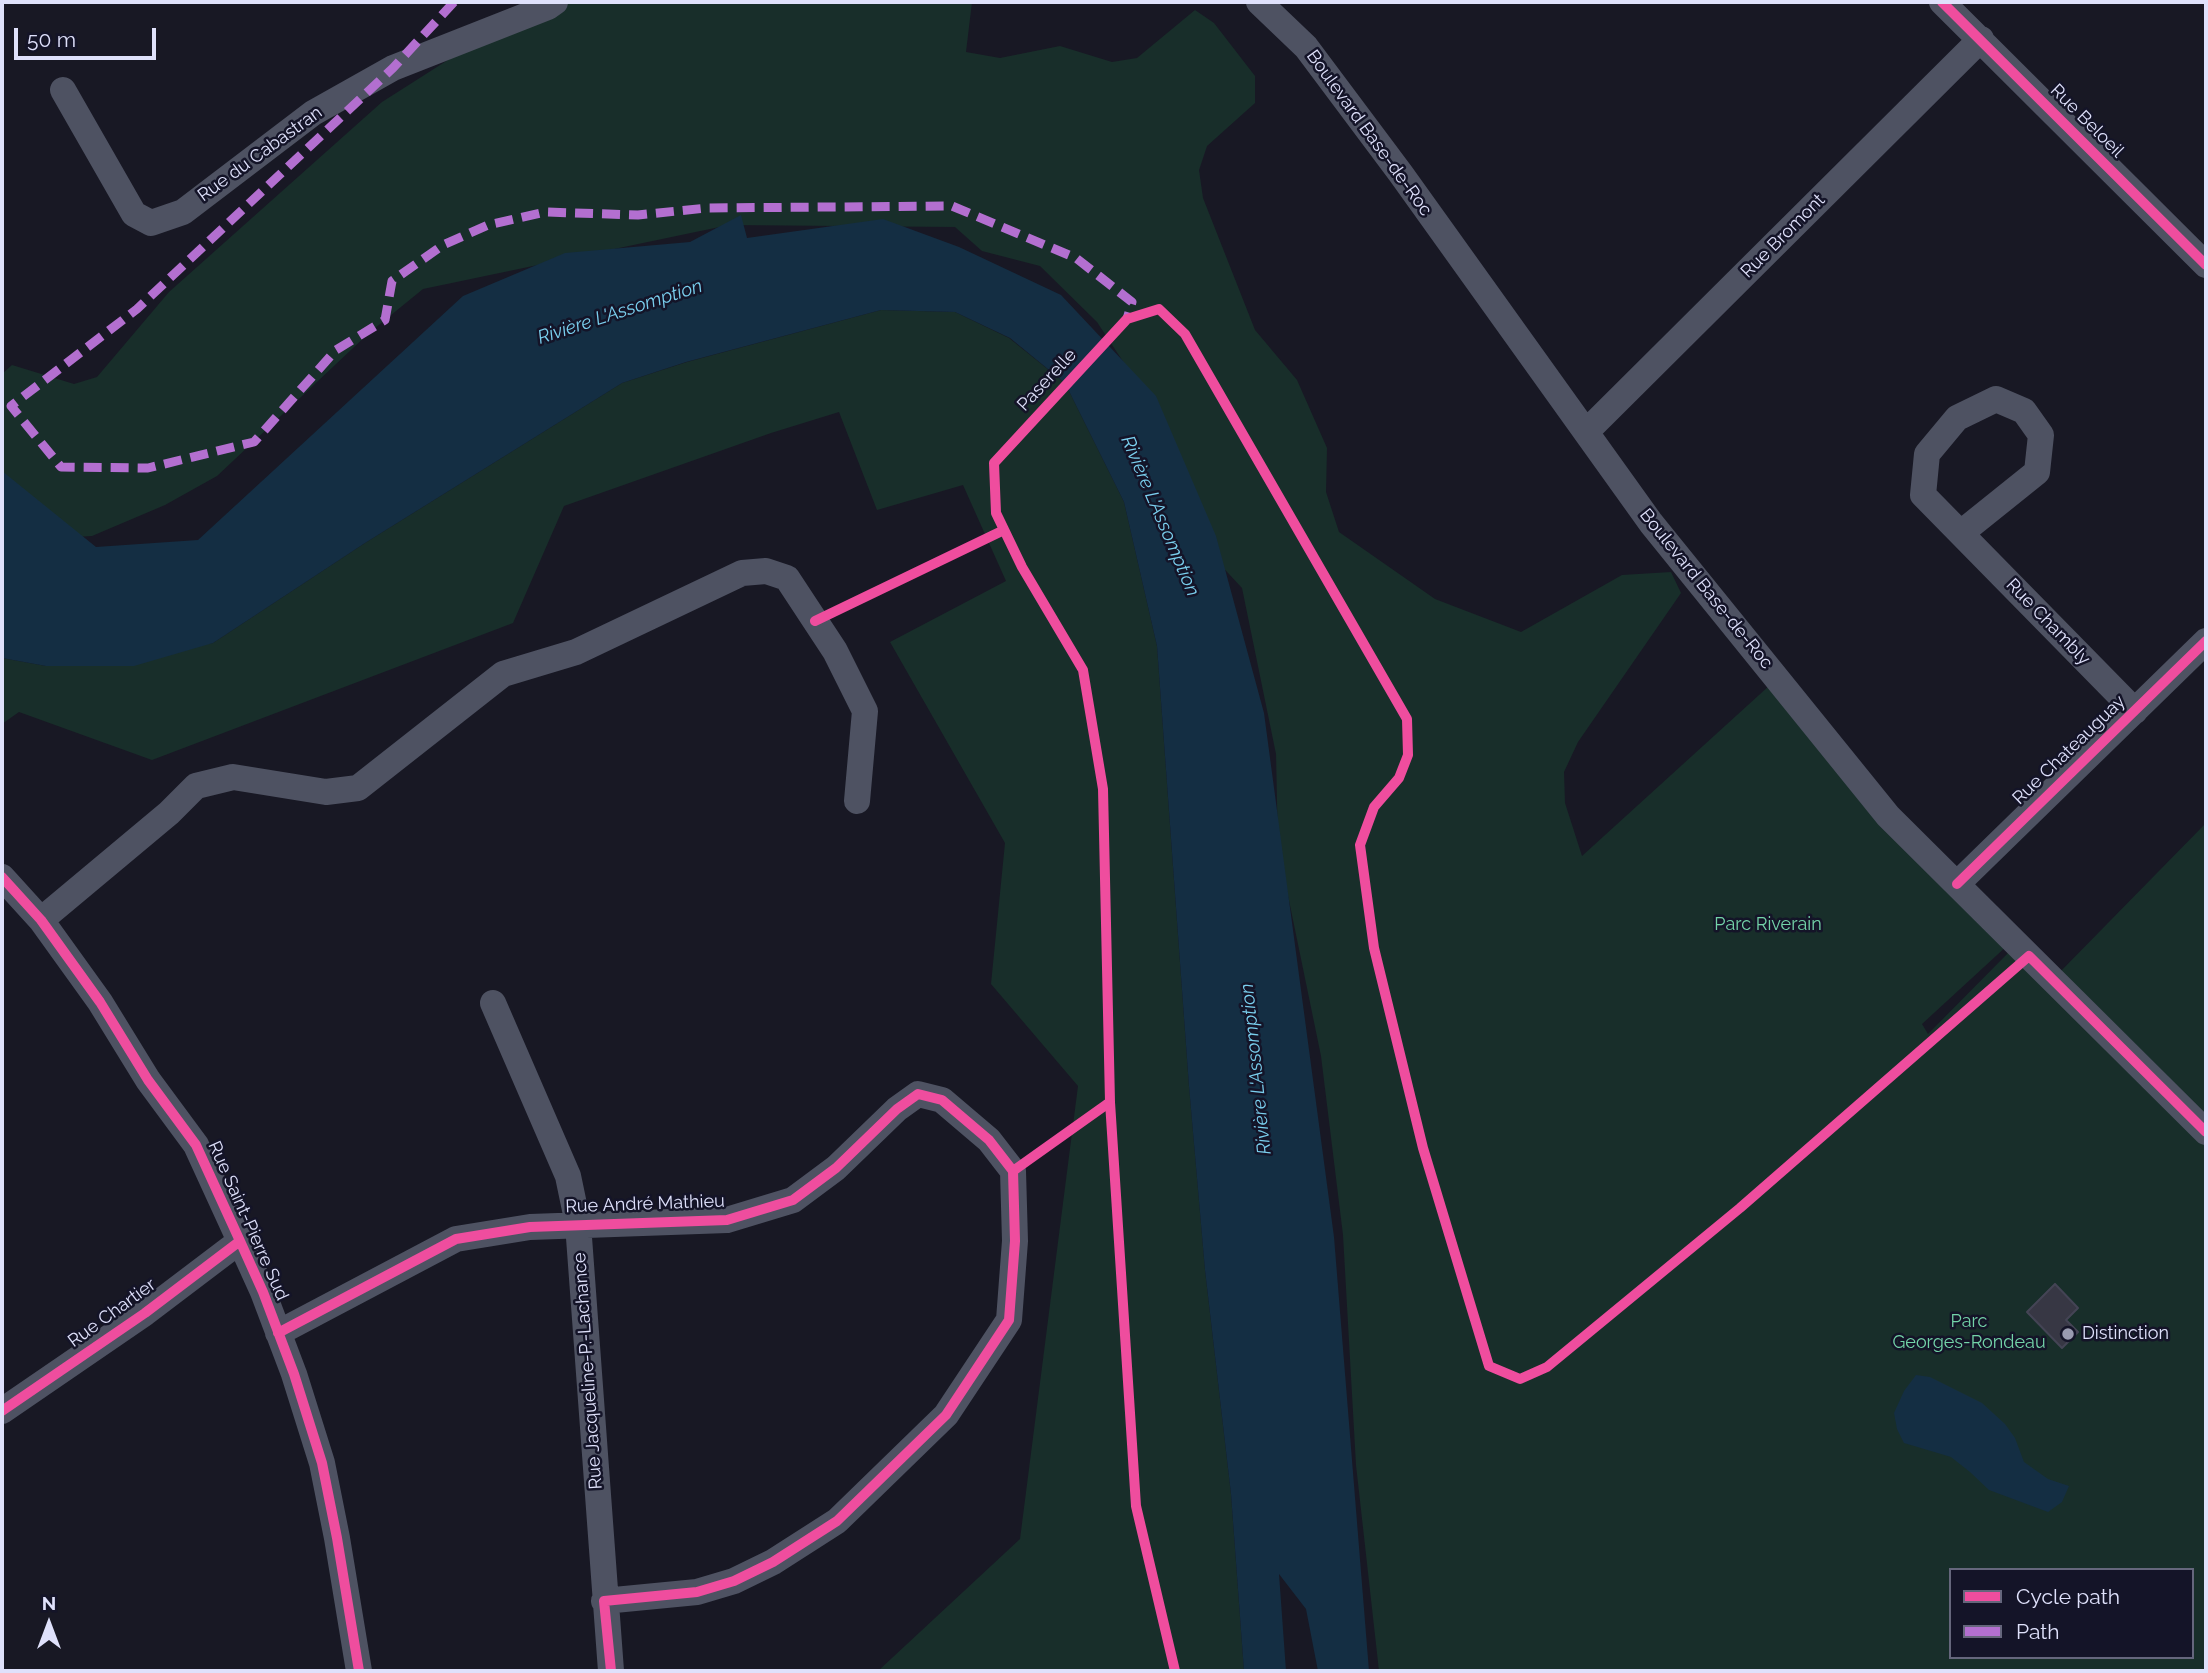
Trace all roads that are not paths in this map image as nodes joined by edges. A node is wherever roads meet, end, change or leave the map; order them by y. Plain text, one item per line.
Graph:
1 (555, 2) edge
2 (1259, 2) edge
3 (1942, 2) edge
4 (1981, 39) junction
5 (63, 90) dead end
6 (2206, 265) edge
7 (1586, 432) junction
8 (1961, 533) junction
9 (2206, 641) edge
10 (2135, 711) junction
11 (857, 801) dead end
12 (2, 877) edge
13 (1957, 884) junction
14 (41, 920) junction
15 (493, 1003) dead end
16 (2206, 1132) edge
17 (578, 1224) junction
18 (240, 1241) junction
19 (278, 1333) junction
20 (2, 1411) edge
21 (604, 1601) junction
22 (359, 1671) edge
23 (611, 1671) edge

1 - 5 street, Rue du Cabastran
2 - 7 street, Boulevard Base-de-Roc
3 - 4 street, Rue Beloeil
4 - 6 street, Rue Beloeil
4 - 7 street, Rue Bromont
7 - 13 street, Boulevard Base-de-Roc
8 - 8 street, Rue Chambly
8 - 10 street, Rue Chambly
9 - 10 street, Rue Chateauguay
10 - 13 street, Rue Chateauguay
11 - 14 street
12 - 14 street, Rue Saint-Pierre Sud
13 - 16 street, Boulevard Base-de-Roc
14 - 18 street, Rue Saint-Pierre Sud
15 - 17 street, Rue Jacqueline-P.-Lachance
17 - 19 street, Rue André Mathieu
17 - 21 street, Rue Jacqueline-P.-Lachance
17 - 21 street, Rue André Mathieu
18 - 19 street, Rue Saint-Pierre Sud
18 - 20 street, Rue Chartier
19 - 22 street, Rue Saint-Pierre Sud
21 - 23 street, Rue Jacqueline-P.-Lachance

